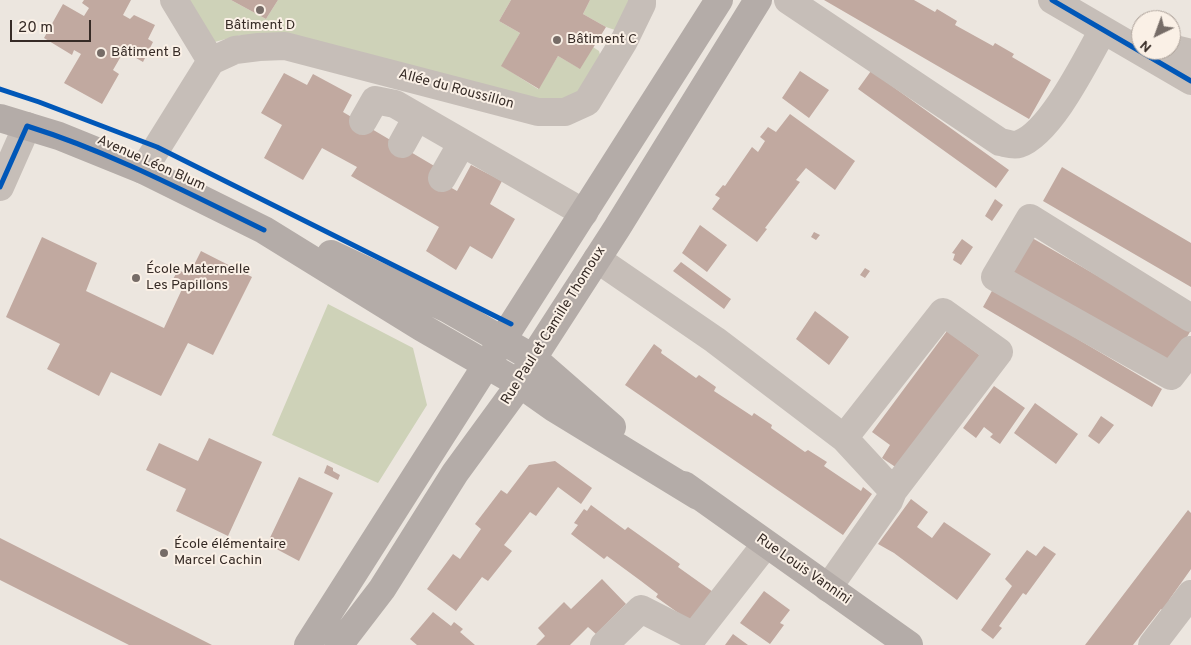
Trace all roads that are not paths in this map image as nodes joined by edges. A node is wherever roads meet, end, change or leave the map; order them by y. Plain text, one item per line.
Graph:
1 (174, 0) edge
2 (642, 0) edge
3 (719, 0) edge
4 (758, 0) edge
5 (788, 0) edge
6 (1052, 0) edge
7 (1108, 34) junction
8 (1131, 40) edge
9 (211, 61) junction
10 (1191, 81) edge
11 (417, 117) junction
12 (0, 118) edge
13 (364, 121) dead end
14 (27, 126) junction
15 (462, 143) junction
16 (402, 144) dead end
17 (143, 170) junction
18 (442, 178) dead end
19 (0, 187) edge
20 (584, 213) junction
21 (264, 230) junction
22 (597, 259) junction
23 (1191, 318) edge
24 (502, 339) junction
25 (1191, 350) edge
26 (533, 358) junction
27 (486, 363) junction
28 (520, 384) junction
29 (844, 438) junction
30 (893, 491) junction
31 (698, 496) junction
32 (766, 544) junction
33 (828, 588) junction
34 (1191, 594) edge
35 (904, 644) edge
36 (308, 645) edge
37 (339, 645) edge
38 (604, 645) edge
39 (1152, 645) edge

1 - 9 street
2 - 9 street, Allée du Roussillon
3 - 20 main road
4 - 22 main road, Rue Paul et Camille Thomoux
5 - 7 street
6 - 7 street
7 - 8 street
7 - 10 street
9 - 17 street
11 - 13 street
11 - 15 street
11 - 16 street
12 - 14 main road, Avenue Léon Blum
14 - 17 main road, Avenue Léon Blum
14 - 19 street
15 - 18 street
15 - 20 street
17 - 21 main road, Avenue Léon Blum
20 - 24 main road
21 - 24 main road, Avenue Léon Blum
21 - 27 main road, Avenue Léon Blum
22 - 26 main road, Rue Paul et Camille Thomoux
22 - 29 street
23 - 25 street
24 - 26 main road, Avenue Léon Blum
24 - 27 main road
26 - 28 main road, Rue Paul et Camille Thomoux
26 - 31 main road, Rue Louis Vannini
27 - 28 main road, Avenue Léon Blum
27 - 36 main road
28 - 31 main road, Rue Louis Vannini
28 - 37 main road, Rue Paul et Camille Thomoux
29 - 30 street
29 - 30 street
30 - 33 street
31 - 32 main road, Rue Louis Vannini
32 - 33 main road, Rue Louis Vannini
32 - 38 street
33 - 35 main road, Rue Louis Vannini
34 - 39 street

